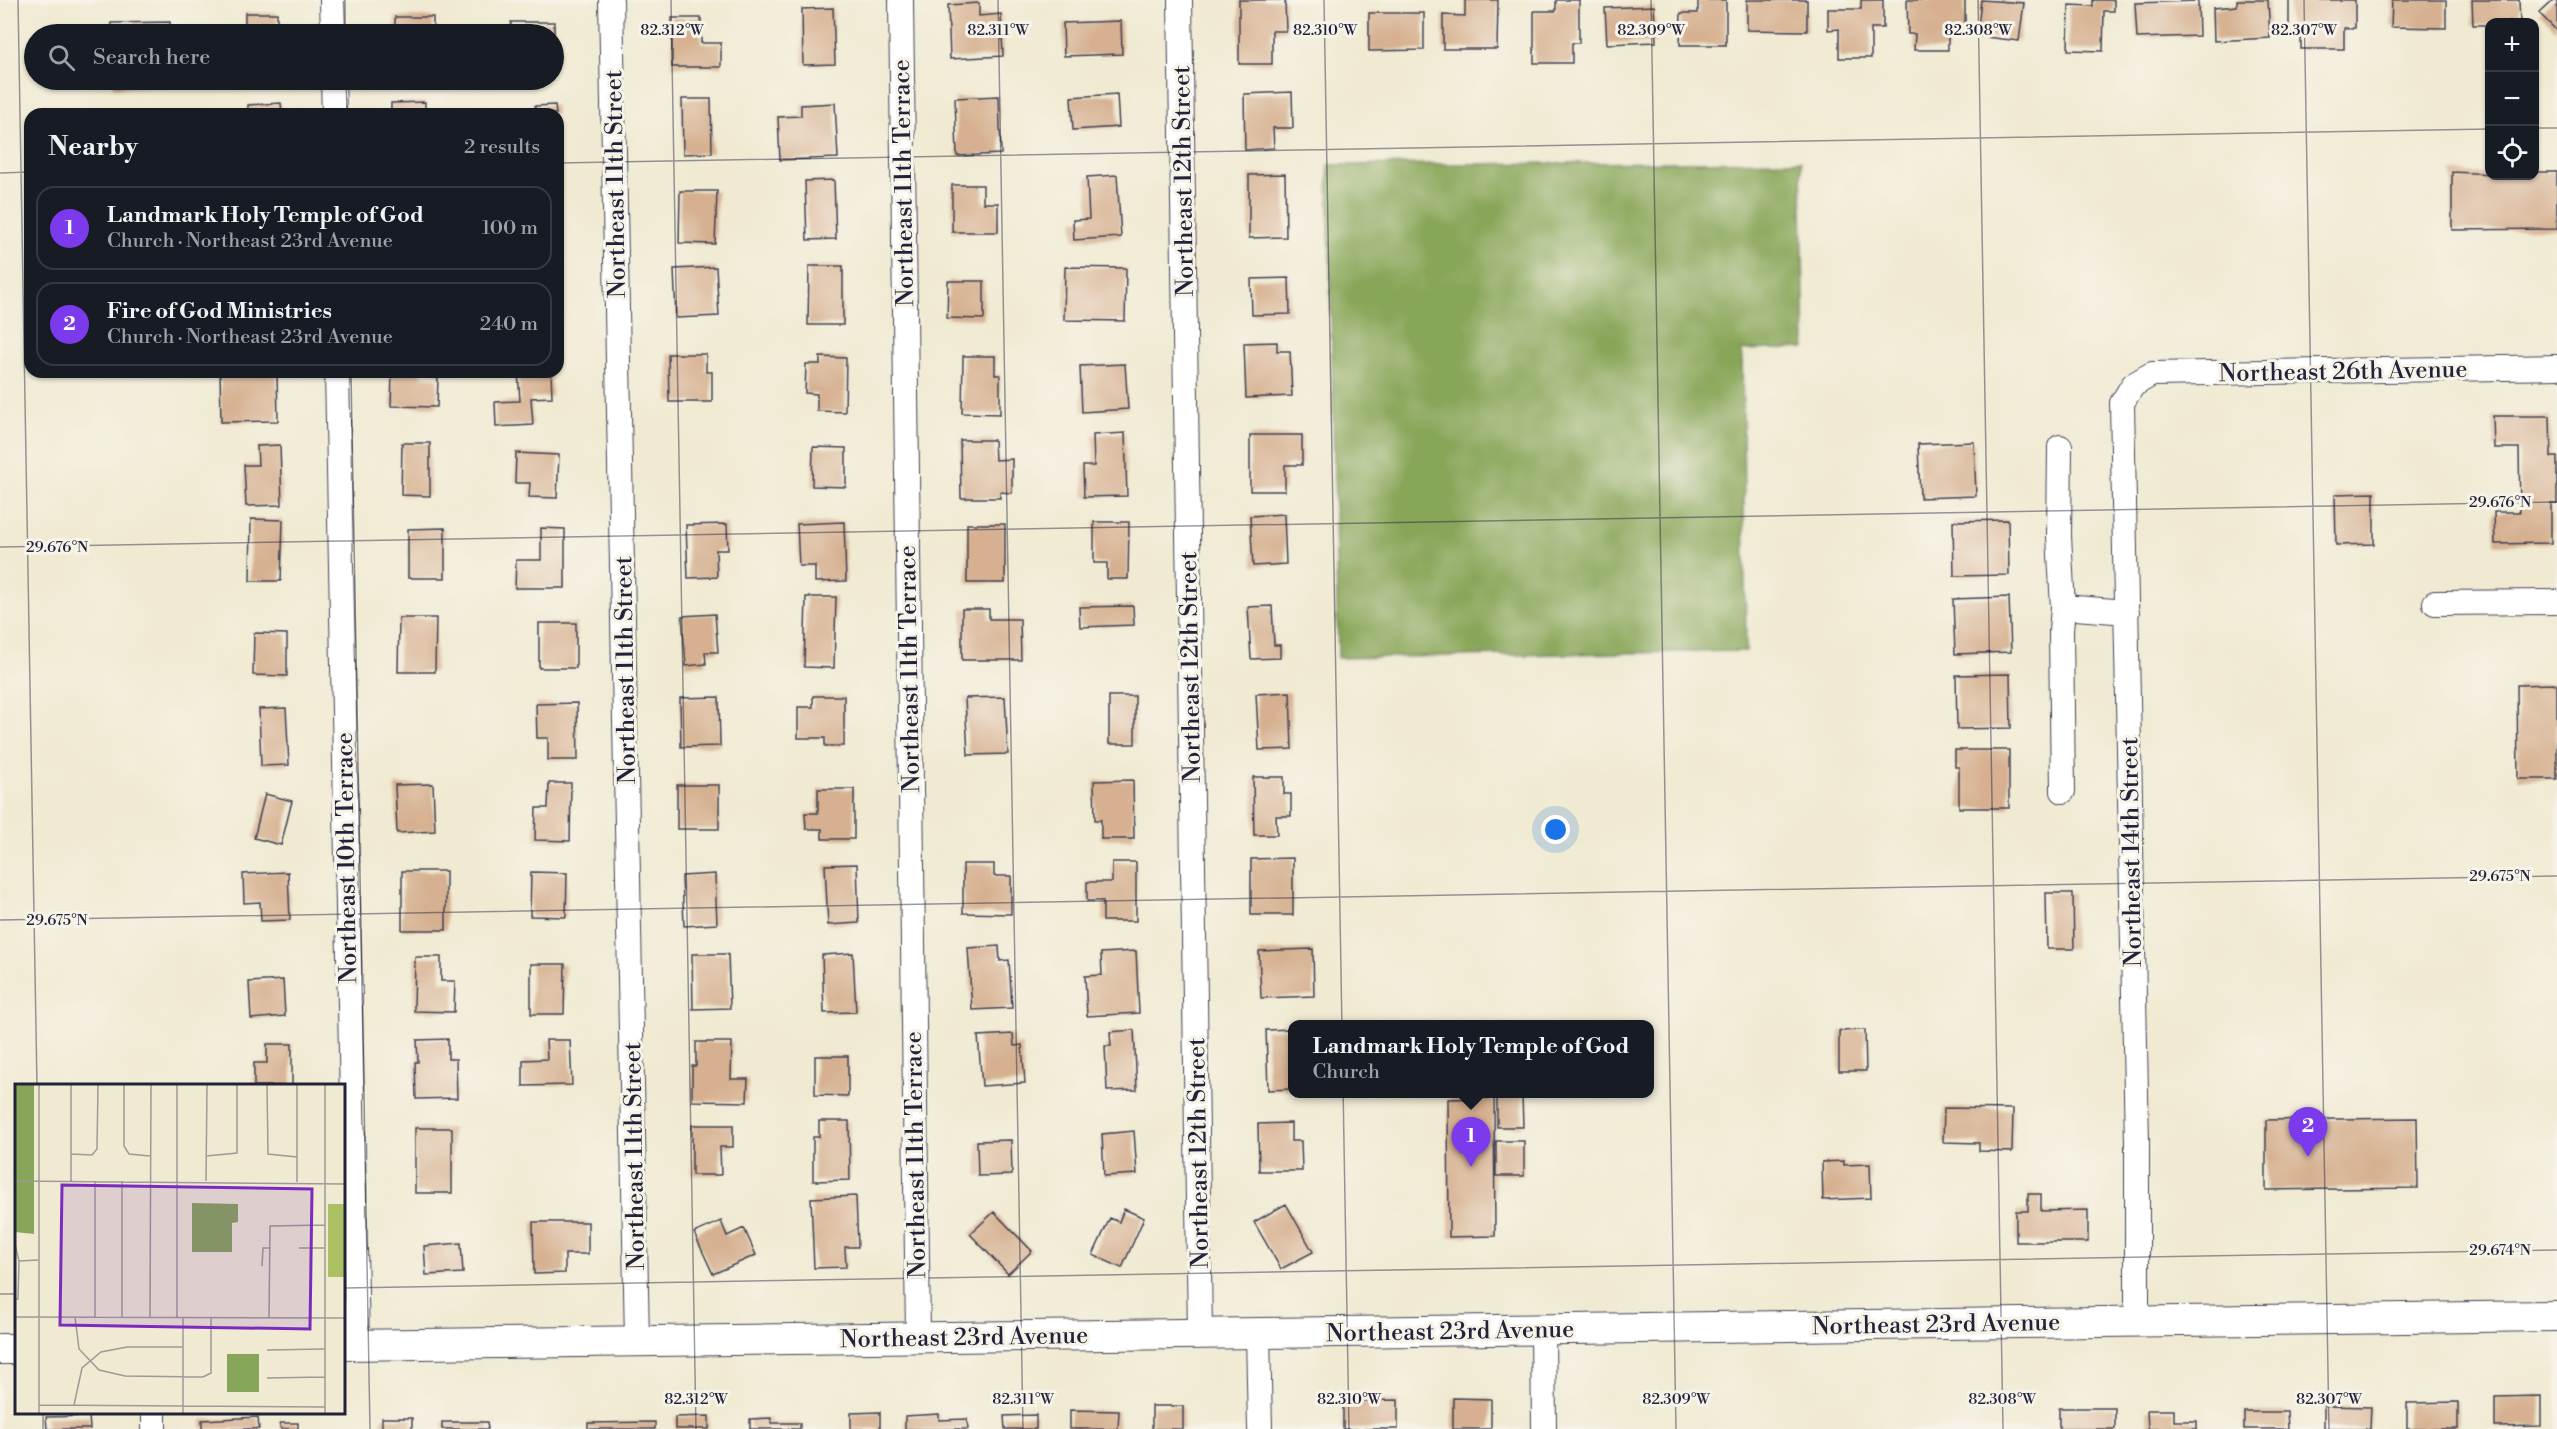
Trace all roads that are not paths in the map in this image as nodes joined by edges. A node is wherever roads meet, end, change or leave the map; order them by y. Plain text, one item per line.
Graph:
1 (332, 0) edge
2 (611, 0) edge
3 (901, 0) edge
4 (1180, 0) edge
5 (333, 24) edge
6 (333, 90) edge
7 (334, 108) edge
8 (2557, 367) edge
9 (337, 378) edge
10 (2133, 385) joint
11 (2060, 447) dead end
12 (2557, 602) edge
13 (2435, 603) dead end
14 (2063, 607) junction
15 (2127, 612) junction
16 (2063, 791) dead end
17 (2557, 1316) edge
18 (2137, 1322) junction
19 (1543, 1330) junction
20 (1258, 1333) junction
21 (1200, 1334) junction
22 (918, 1338) junction
23 (637, 1341) junction
24 (350, 1345) edge
25 (1260, 1429) edge
26 (1544, 1429) edge

1 - 5 street
2 - 23 street, Northeast 11th Street
3 - 22 street, Northeast 11th Terrace
4 - 21 street, Northeast 12th Street
6 - 7 street
8 - 10 street, Northeast 26th Avenue
9 - 24 street, Northeast 10th Terrace
10 - 15 street, Northeast 14th Street
11 - 14 street
12 - 13 street
14 - 15 street
14 - 16 street
15 - 18 street, Northeast 14th Street
17 - 18 main road, Northeast 23rd Avenue
18 - 19 main road, Northeast 23rd Avenue
19 - 20 main road, Northeast 23rd Avenue
19 - 26 street
20 - 21 main road, Northeast 23rd Avenue
20 - 25 street
21 - 22 main road, Northeast 23rd Avenue
22 - 23 main road, Northeast 23rd Avenue
23 - 24 main road, Northeast 23rd Avenue

